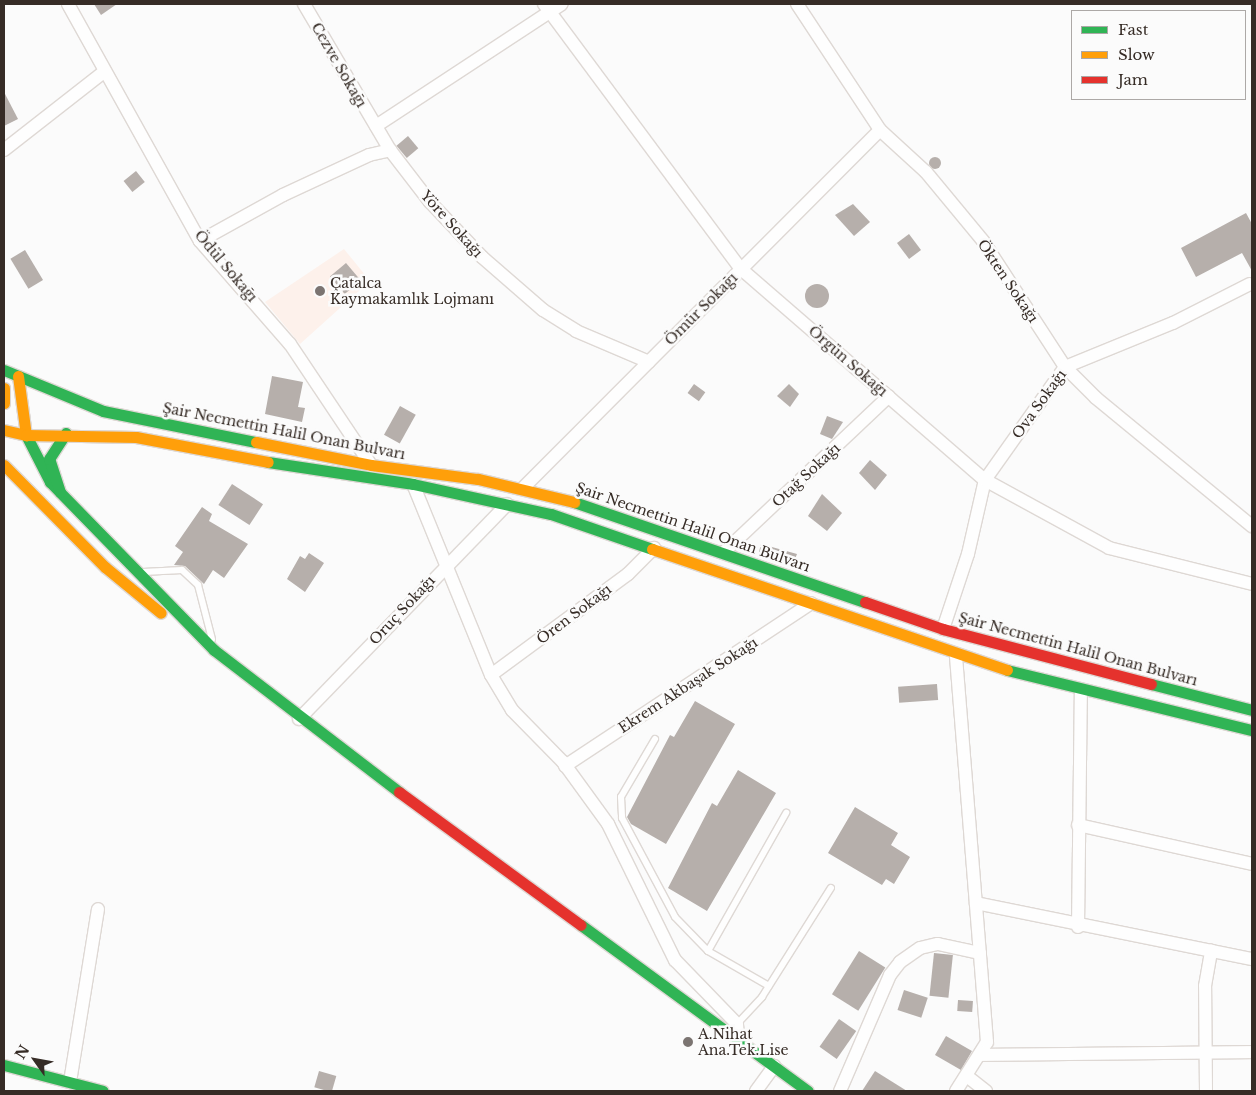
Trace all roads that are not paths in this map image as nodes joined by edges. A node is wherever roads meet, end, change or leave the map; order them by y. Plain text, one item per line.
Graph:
1 (68, 4) edge
2 (304, 4) edge
3 (562, 4) edge
4 (797, 4) edge
5 (547, 8) edge
6 (104, 72) junction
7 (376, 126) junction
8 (880, 130) junction
9 (4, 150) edge
10 (390, 150) junction
11 (200, 241) junction
12 (741, 269) junction
13 (1250, 284) dead end
14 (649, 362) junction
15 (1065, 367) junction
16 (4, 370) edge
17 (18, 376) junction
18 (4, 388) edge
19 (889, 396) junction
20 (4, 403) edge
21 (4, 430) edge
22 (66, 433) junction
23 (26, 435) junction
24 (4, 465) edge
25 (371, 465) junction
26 (986, 480) junction
27 (413, 484) junction
28 (522, 489) junction
29 (60, 492) junction
30 (507, 504) junction
31 (1252, 526) edge
32 (654, 548) junction
33 (723, 553) junction
34 (445, 564) junction
35 (133, 572) junction
36 (1252, 584) edge
37 (811, 603) junction
38 (943, 629) junction
39 (214, 650) junction
40 (956, 654) junction
41 (492, 675) junction
42 (1081, 690) junction
43 (1252, 710) edge
44 (299, 718) junction
45 (1252, 730) edge
46 (655, 739) dead end
47 (565, 766) junction
48 (786, 812) dead end
49 (1078, 825) junction
50 (1252, 864) edge
51 (831, 888) dead end
52 (976, 903) junction
53 (98, 909) dead end
54 (1078, 927) junction
55 (708, 950) junction
56 (1211, 951) junction
57 (980, 953) junction
58 (1252, 959) edge
59 (769, 986) junction
60 (737, 1024) junction
61 (738, 1040) junction
62 (1206, 1052) junction
63 (1252, 1052) edge
64 (980, 1055) junction
65 (4, 1065) edge
66 (774, 1066) junction
67 (968, 1077) junction
68 (70, 1082) junction
69 (103, 1091) edge
70 (756, 1091) edge
71 (808, 1091) edge
72 (840, 1091) edge
73 (956, 1091) edge
74 (986, 1091) edge
75 (1206, 1091) edge

1 - 6 street, Ödül Sokağı
2 - 7 street, Cezve Sokağı
3 - 5 street
4 - 8 street, Ökten Sokağı
5 - 7 street
5 - 12 street, Örgün Sokağı
6 - 9 street
6 - 11 street, Ödül Sokağı
7 - 10 street, Yöre Sokağı
8 - 12 street, Ömür Sokağı
8 - 15 street, Ökten Sokağı
10 - 11 street
10 - 14 street, Yöre Sokağı
11 - 25 street, Ödül Sokağı
12 - 14 street, Ömür Sokağı
12 - 19 street, Örgün Sokağı
13 - 15 street, Ova Sokağı
14 - 28 street, Ömür Sokağı
15 - 26 street, Ova Sokağı
15 - 31 street, Ökten Sokağı
16 - 17 main road, Şair Necmettin Halil Onan Bulvarı
17 - 23 main road
17 - 25 main road, Şair Necmettin Halil Onan Bulvarı
18 - 20 main road
19 - 26 street, Örgün Sokağı
19 - 33 street, Otağ Sokağı
21 - 23 main road, Şair Necmettin Halil Onan Bulvarı
22 - 23 main road, Şair Necmettin Halil Onan Bulvarı
22 - 27 main road, Şair Necmettin Halil Onan Bulvarı
22 - 29 main road
23 - 29 main road
24 - 39 main road
25 - 28 main road, Şair Necmettin Halil Onan Bulvarı
26 - 36 street, Örgün Sokağı
26 - 38 street, Ova Sokağı
27 - 30 main road, Şair Necmettin Halil Onan Bulvarı
27 - 34 street
28 - 33 main road, Şair Necmettin Halil Onan Bulvarı
29 - 35 main road
30 - 32 main road, Şair Necmettin Halil Onan Bulvarı
30 - 34 street, Oruç Sokağı
32 - 37 main road, Şair Necmettin Halil Onan Bulvarı
32 - 41 street, Ören Sokağı
33 - 38 main road, Şair Necmettin Halil Onan Bulvarı
34 - 41 street
34 - 44 street, Oruç Sokağı
35 - 39 main road
35 - 39 lane
37 - 40 main road, Şair Necmettin Halil Onan Bulvarı
37 - 47 street, Ekrem Akbaşak Sokağı
38 - 43 main road, Şair Necmettin Halil Onan Bulvarı
39 - 44 main road
40 - 42 main road, Şair Necmettin Halil Onan Bulvarı
40 - 52 street
41 - 47 street
42 - 45 main road, Şair Necmettin Halil Onan Bulvarı
42 - 49 street
44 - 61 main road
46 - 55 lane
47 - 60 street
48 - 55 lane
49 - 50 street
49 - 54 street
51 - 59 lane
52 - 54 street
52 - 57 street
53 - 68 street
54 - 56 street
55 - 59 lane
56 - 58 street
56 - 62 street
57 - 64 street
57 - 72 street
59 - 60 lane
60 - 61 street
61 - 66 main road
62 - 63 street
62 - 64 street
62 - 75 street
64 - 67 street
65 - 68 main road
66 - 70 street
66 - 71 main road
67 - 73 street
67 - 74 street
68 - 69 main road

